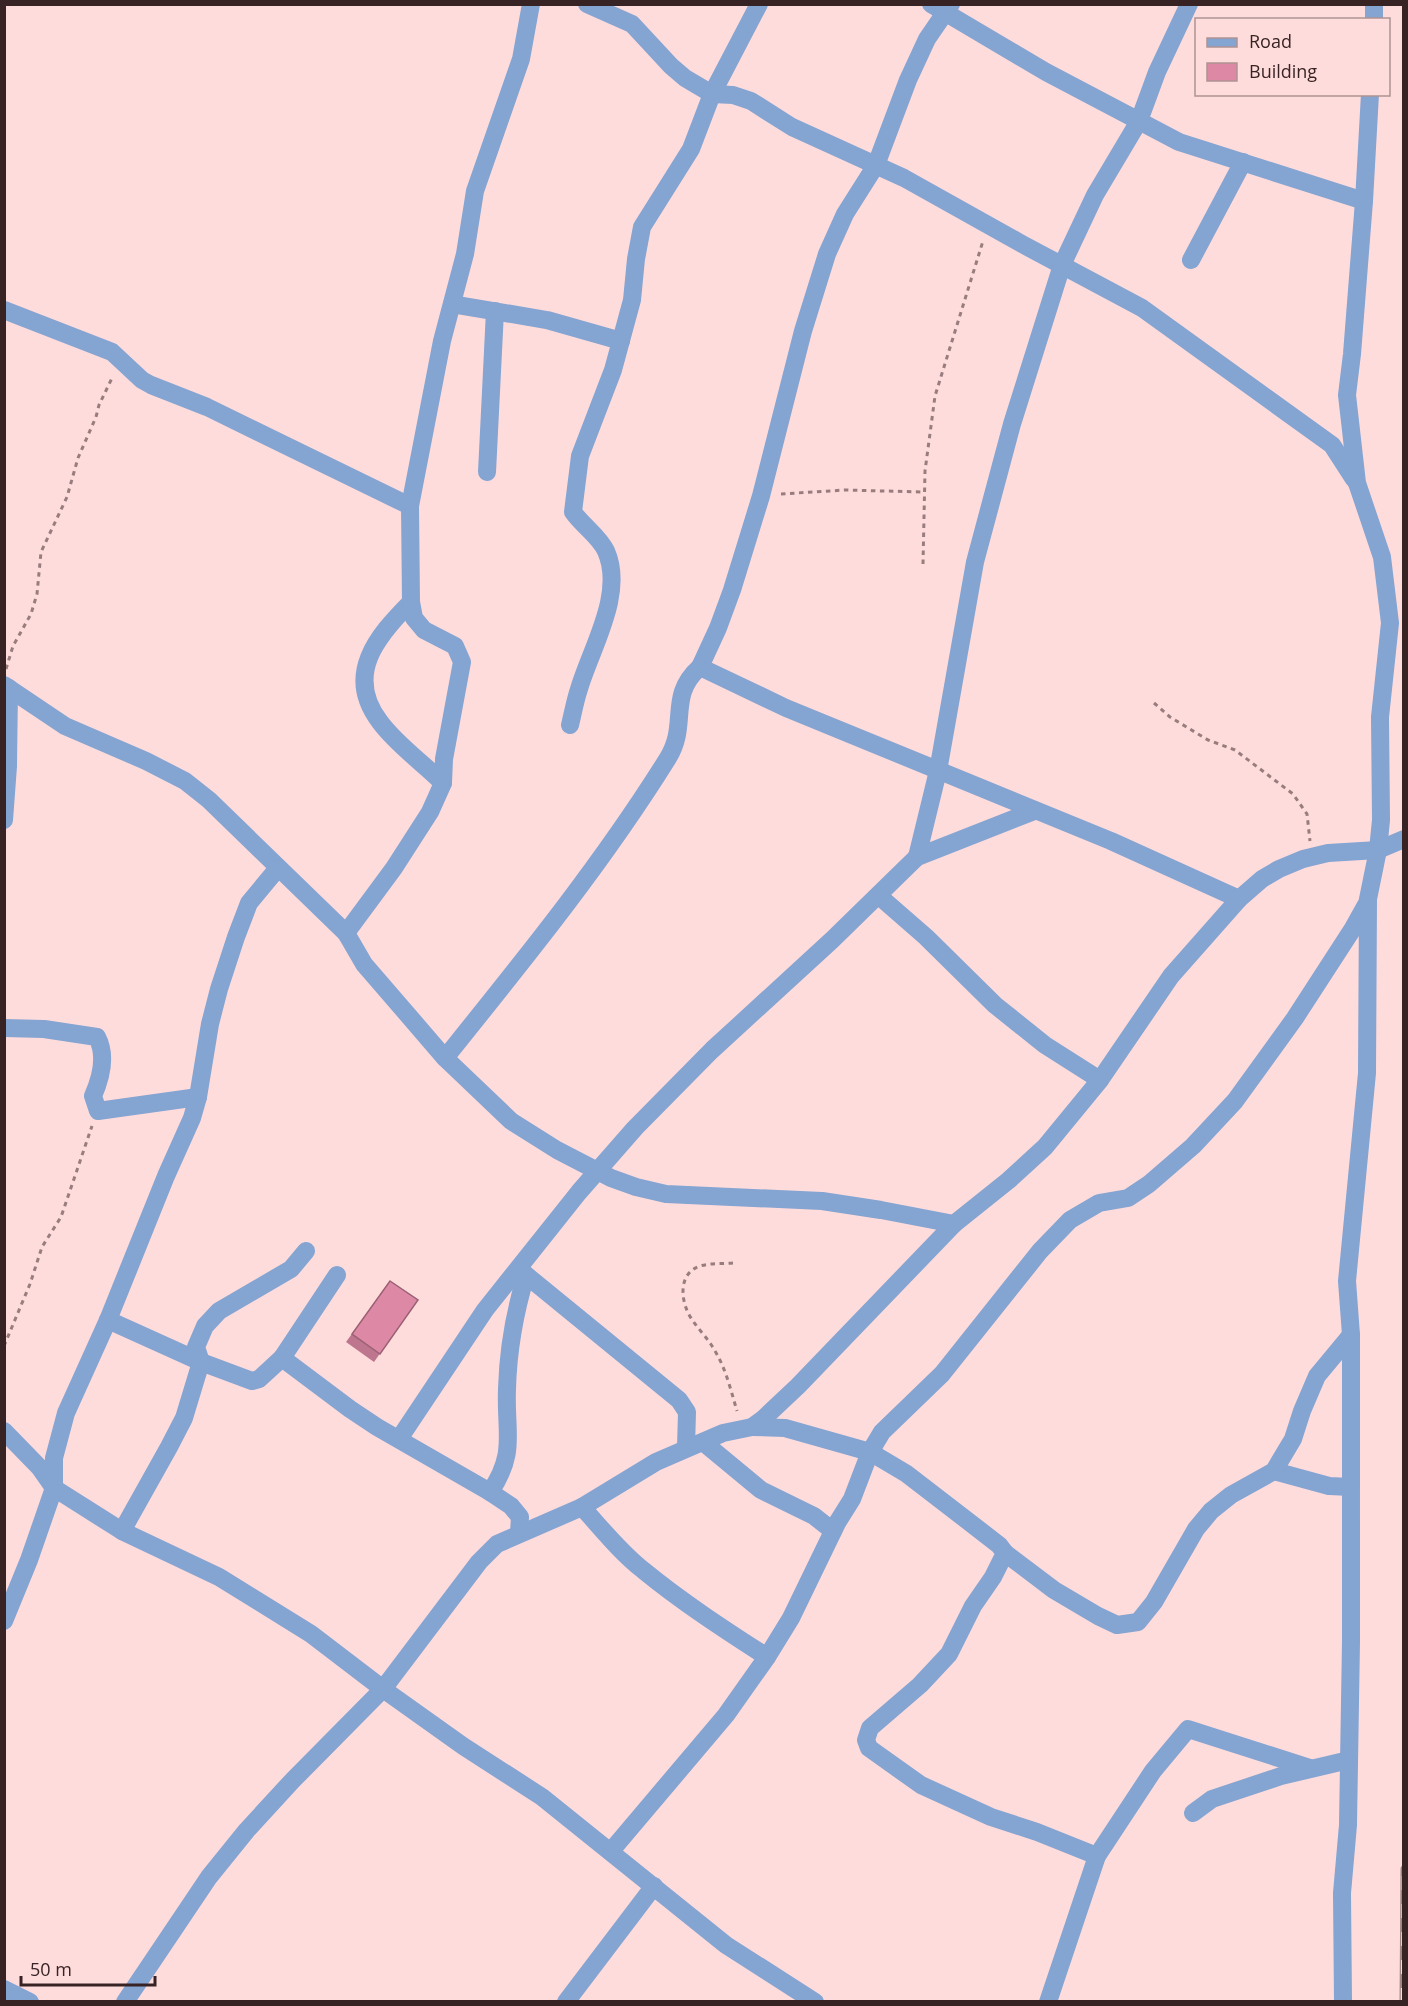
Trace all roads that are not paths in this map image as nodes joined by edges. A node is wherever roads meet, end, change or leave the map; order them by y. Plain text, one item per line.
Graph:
1 (531, 4) edge
2 (587, 4) edge
3 (759, 4) edge
4 (1189, 4) edge
5 (942, 8) edge
6 (712, 94) junction
7 (1370, 96) edge
8 (1139, 121) junction
9 (1243, 162) junction
10 (876, 165) junction
11 (1364, 201) junction
12 (1191, 260) dead end
13 (1062, 265) junction
14 (452, 304) junction
15 (4, 310) edge
16 (495, 311) junction
17 (621, 341) junction
18 (487, 472) dead end
19 (1357, 483) junction
20 (410, 506) junction
21 (411, 602) junction
22 (700, 667) junction
23 (6, 683) edge
24 (570, 725) dead end
25 (938, 771) junction
26 (443, 783) junction
27 (1034, 811) junction
28 (4, 820) edge
29 (1404, 839) edge
30 (1378, 850) junction
31 (917, 857) junction
32 (278, 868) junction
33 (879, 896) junction
34 (1239, 899) junction
35 (1368, 899) junction
36 (346, 933) junction
37 (4, 1028) edge
38 (445, 1058) junction
39 (1100, 1080) junction
40 (198, 1097) junction
41 (596, 1171) junction
42 (954, 1224) junction
43 (306, 1251) dead end
44 (522, 1273) junction
45 (337, 1275) dead end
46 (108, 1320) junction
47 (1351, 1335) junction
48 (282, 1358) junction
49 (201, 1362) junction
50 (747, 1428) junction
51 (4, 1431) edge
52 (399, 1439) junction
53 (695, 1445) junction
54 (870, 1452) junction
55 (1274, 1471) junction
56 (1351, 1487) junction
57 (54, 1488) junction
58 (490, 1492) junction
59 (582, 1507) junction
60 (122, 1531) junction
61 (833, 1531) junction
62 (519, 1533) junction
63 (1005, 1553) junction
64 (4, 1621) edge
65 (767, 1658) junction
66 (383, 1689) junction
67 (1349, 1760) junction
68 (1310, 1768) junction
69 (1193, 1813) dead end
70 (611, 1851) junction
71 (1097, 1856) junction
72 (654, 1886) junction
73 (4, 1989) edge
74 (134, 1998) edge
75 (30, 2001) edge
76 (566, 2001) edge
77 (815, 2001) edge
78 (1048, 2001) edge
79 (1343, 2001) edge

1 - 14 street
2 - 6 street
3 - 6 street
4 - 8 street
5 - 8 street
5 - 10 street
6 - 10 street
6 - 17 street
7 - 11 street
8 - 9 street
8 - 13 street
9 - 11 street
9 - 12 street
10 - 13 street
10 - 22 street
11 - 19 street
13 - 19 street
13 - 25 street
14 - 16 street
14 - 20 street
15 - 20 street
16 - 17 street
16 - 18 street
17 - 24 street
19 - 30 street
20 - 21 street
21 - 26 street
21 - 26 street
22 - 25 street
22 - 38 street
23 - 28 street
23 - 32 street
25 - 27 street
25 - 31 street
26 - 36 street
27 - 31 street
27 - 34 street
29 - 30 street
30 - 34 street
30 - 35 street
31 - 33 street
32 - 36 street
32 - 40 street
33 - 39 street
33 - 41 street
34 - 39 street
35 - 47 street
35 - 54 street
36 - 38 street
37 - 40 street
38 - 41 street
39 - 42 street
40 - 46 street
41 - 42 street
41 - 44 street
42 - 50 street
43 - 49 street
44 - 52 street
44 - 53 street
44 - 58 street
45 - 48 street
46 - 49 street
46 - 57 street
47 - 55 street
47 - 56 street
48 - 49 street
48 - 52 street
49 - 60 street
50 - 53 street
50 - 54 street
51 - 57 street
52 - 58 street
53 - 59 street
53 - 61 street
54 - 61 street
54 - 63 street
55 - 56 street
55 - 63 street
56 - 67 street
57 - 60 street
57 - 64 street
58 - 62 street
59 - 62 street
59 - 65 street
60 - 66 street
61 - 65 street
62 - 66 street
63 - 71 street
65 - 70 street
66 - 70 street
66 - 74 street
67 - 68 street
67 - 79 street
68 - 69 street
68 - 71 street
70 - 72 street
71 - 78 street
72 - 76 street
72 - 77 street
73 - 75 street

